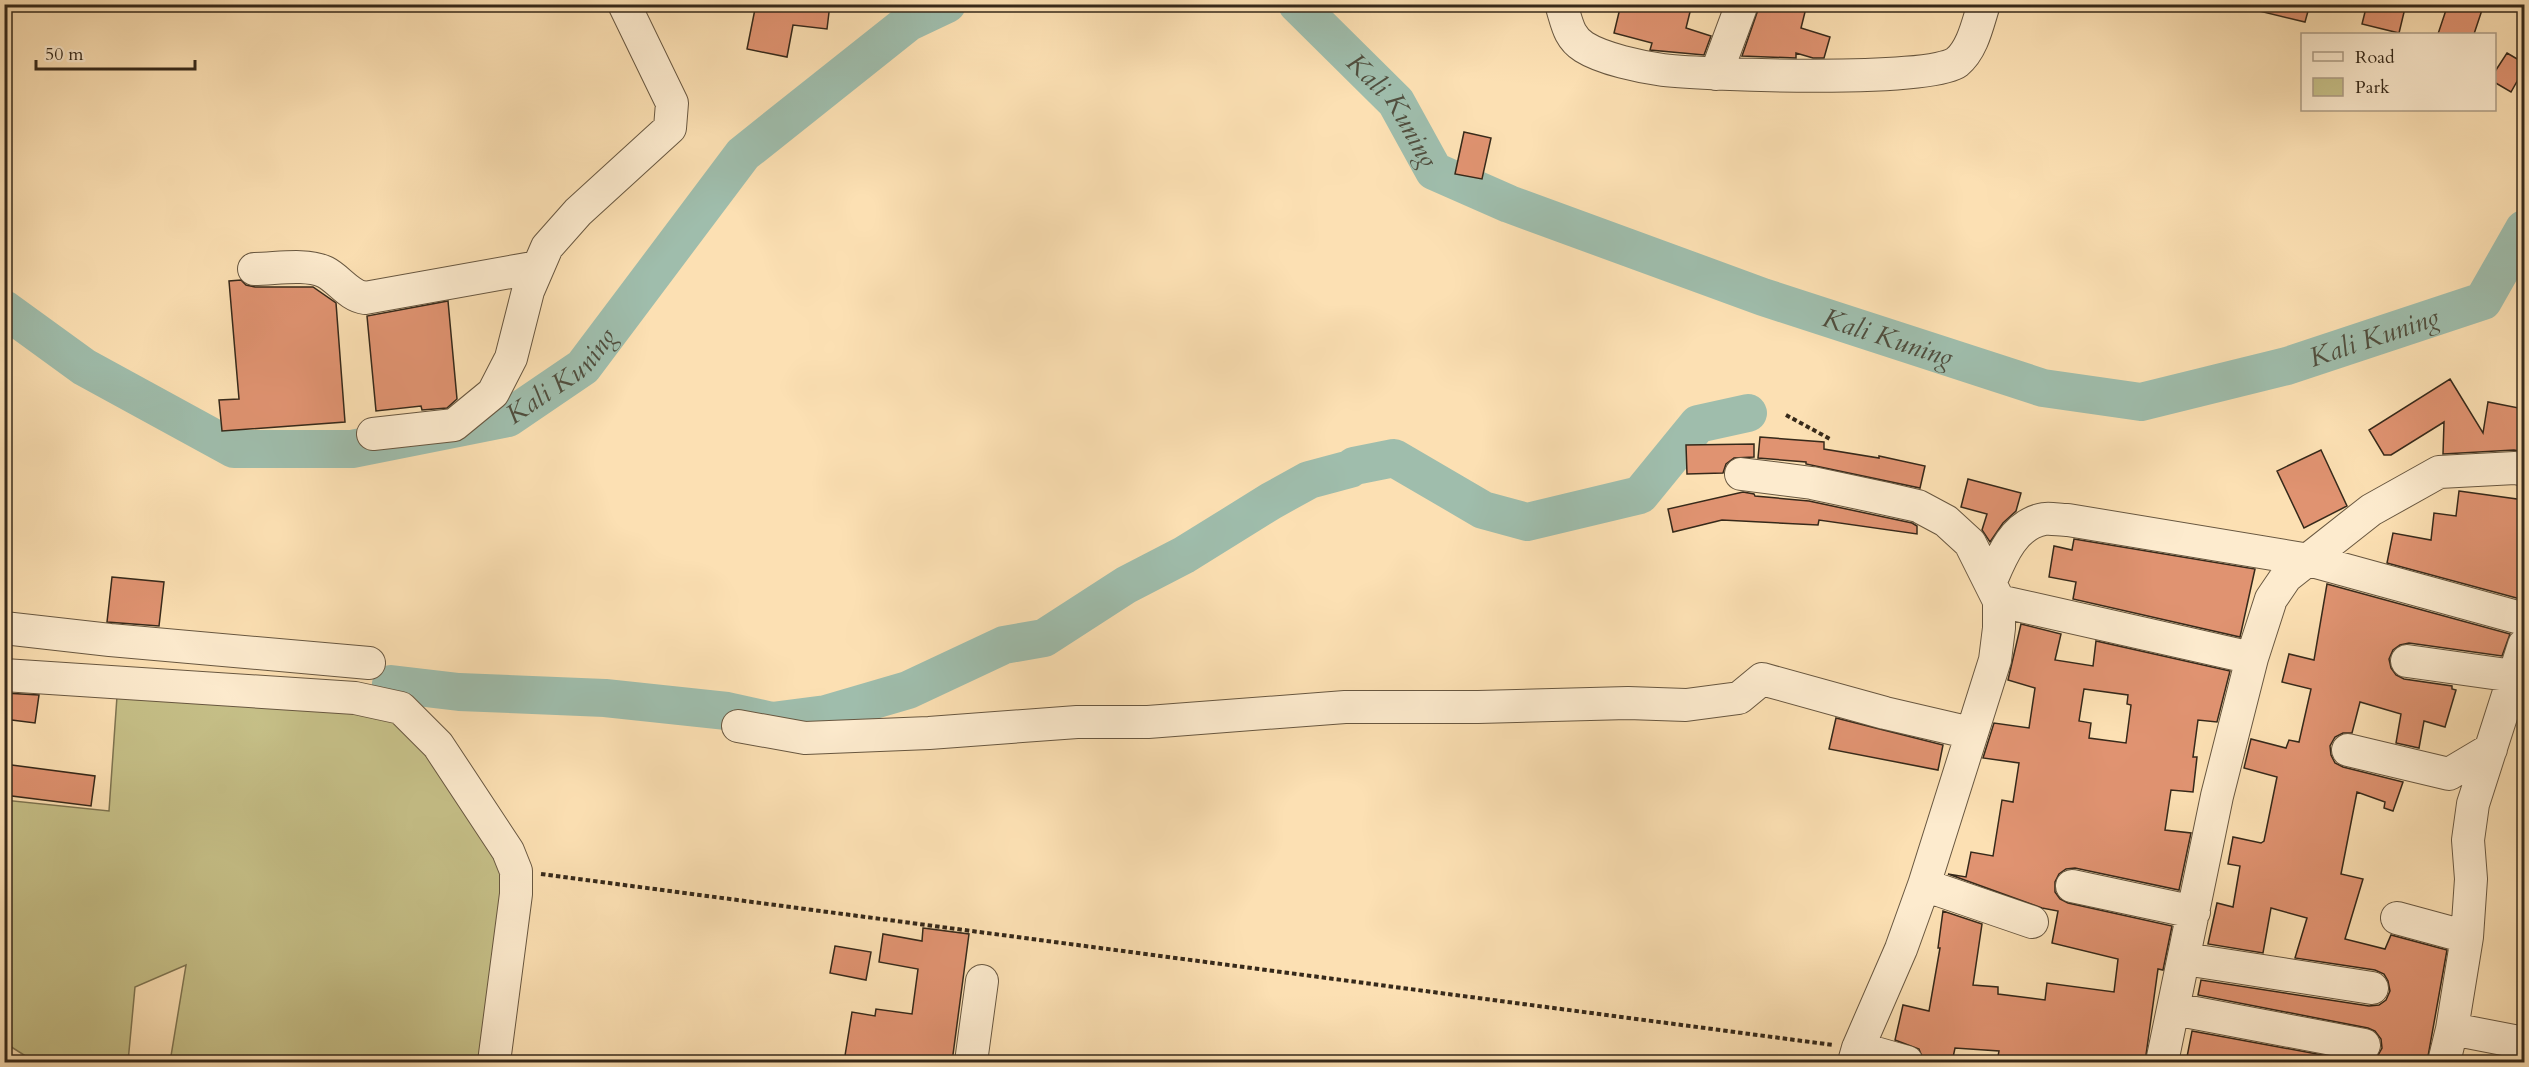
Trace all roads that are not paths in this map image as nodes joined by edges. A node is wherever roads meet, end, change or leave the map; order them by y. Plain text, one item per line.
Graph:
1 (624, 4) edge
2 (1561, 4) edge
3 (1742, 4) edge
4 (1984, 4) edge
5 (1716, 74) junction
6 (538, 267) junction
7 (254, 269) dead end
8 (373, 434) dead end
9 (2524, 470) edge
10 (1741, 474) dead end
11 (2309, 560) junction
12 (1995, 591) junction
13 (2524, 619) edge
14 (4, 628) edge
15 (2524, 645) edge
16 (2252, 658) junction
17 (2407, 661) dead end
18 (369, 663) dead end
19 (4, 675) edge
20 (2514, 676) junction
21 (738, 726) dead end
22 (1971, 734) junction
23 (2491, 749) junction
24 (2348, 750) dead end
25 (1924, 885) junction
26 (2072, 886) dead end
27 (2194, 912) junction
28 (2397, 918) dead end
29 (2032, 922) dead end
30 (2467, 937) junction
31 (2185, 959) junction
32 (982, 981) dead end
33 (2372, 988) dead end
34 (2174, 1009) junction
35 (2452, 1029) junction
36 (2524, 1043) edge
37 (2364, 1045) dead end
38 (1856, 1055) edge
39 (494, 1062) edge
40 (971, 1062) edge
41 (1907, 1062) edge
42 (2162, 1062) edge
43 (2444, 1062) edge

1 - 6 street
2 - 5 street
3 - 5 street
4 - 5 street
6 - 7 street
6 - 8 street
9 - 11 street
10 - 12 street
11 - 12 street
11 - 13 street
11 - 16 street
12 - 16 street
12 - 22 street
14 - 18 street
15 - 20 street
16 - 27 street
17 - 20 street
19 - 39 street
20 - 23 street
21 - 22 street
22 - 25 street
23 - 24 street
23 - 30 street
25 - 29 street
25 - 38 street
26 - 27 street
27 - 31 street
28 - 30 street
30 - 35 street
31 - 33 street
31 - 34 street
32 - 40 street
34 - 37 street
34 - 42 street
35 - 36 street
35 - 43 street
38 - 41 street

